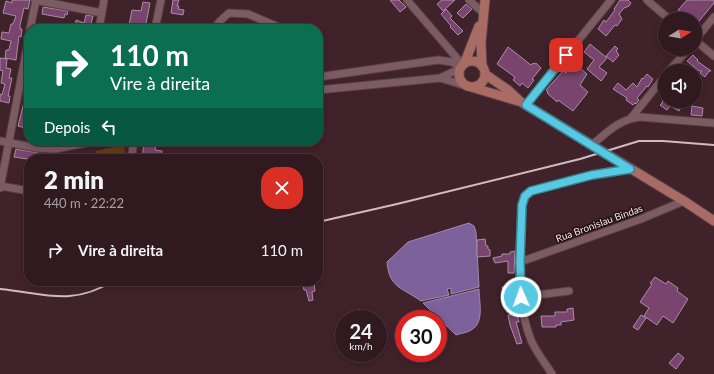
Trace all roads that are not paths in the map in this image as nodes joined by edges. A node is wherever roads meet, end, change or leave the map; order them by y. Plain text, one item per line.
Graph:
1 (36, 0) edge
2 (104, 0) edge
3 (161, 0) edge
4 (407, 0) edge
5 (469, 0) edge
6 (485, 0) edge
7 (610, 0) edge
8 (647, 0) edge
9 (661, 12) edge
10 (102, 13) junction
11 (483, 16) junction
12 (714, 17) edge
13 (31, 24) edge
14 (100, 24) edge
15 (156, 24) edge
16 (218, 24) edge
17 (271, 24) edge
18 (702, 32) edge
19 (702, 46) edge
20 (682, 56) edge
21 (714, 56) edge
22 (675, 64) edge
23 (24, 65) edge
24 (462, 65) junction
25 (484, 70) junction
26 (323, 74) edge
27 (440, 78) junction
28 (658, 84) edge
29 (467, 86) junction
30 (323, 90) edge
31 (523, 103) junction
32 (630, 118) junction
33 (714, 123) edge
34 (0, 140) edge
35 (10, 143) junction
36 (592, 145) junction
37 (24, 146) edge
38 (26, 146) edge
39 (67, 146) edge
40 (630, 169) junction
41 (0, 187) edge
42 (24, 190) edge
43 (684, 201) junction
44 (714, 221) edge
45 (520, 262) junction
46 (569, 291) dead end
47 (521, 297) junction
48 (552, 374) edge

1 - 10 street
1 - 13 street
2 - 10 street
3 - 15 street
4 - 24 street
5 - 11 street
6 - 11 main road
7 - 31 street
8 - 9 street
10 - 14 street
11 - 24 main road
11 - 25 main road
12 - 18 street
16 - 17 street
19 - 21 street
20 - 22 street
23 - 35 street
24 - 25 main road
24 - 26 street
24 - 27 street
24 - 29 main road
25 - 29 main road
25 - 31 main road
27 - 29 street
27 - 30 street
28 - 32 street
29 - 31 main road
31 - 36 main road
32 - 33 street
32 - 36 street
34 - 35 street
35 - 37 street
35 - 41 street
36 - 40 main road
38 - 39 street
40 - 43 main road
40 - 45 street
41 - 42 street
43 - 44 main road
43 - 45 street, Rua Bronislau Bindas
45 - 47 street
46 - 47 street
47 - 48 street

